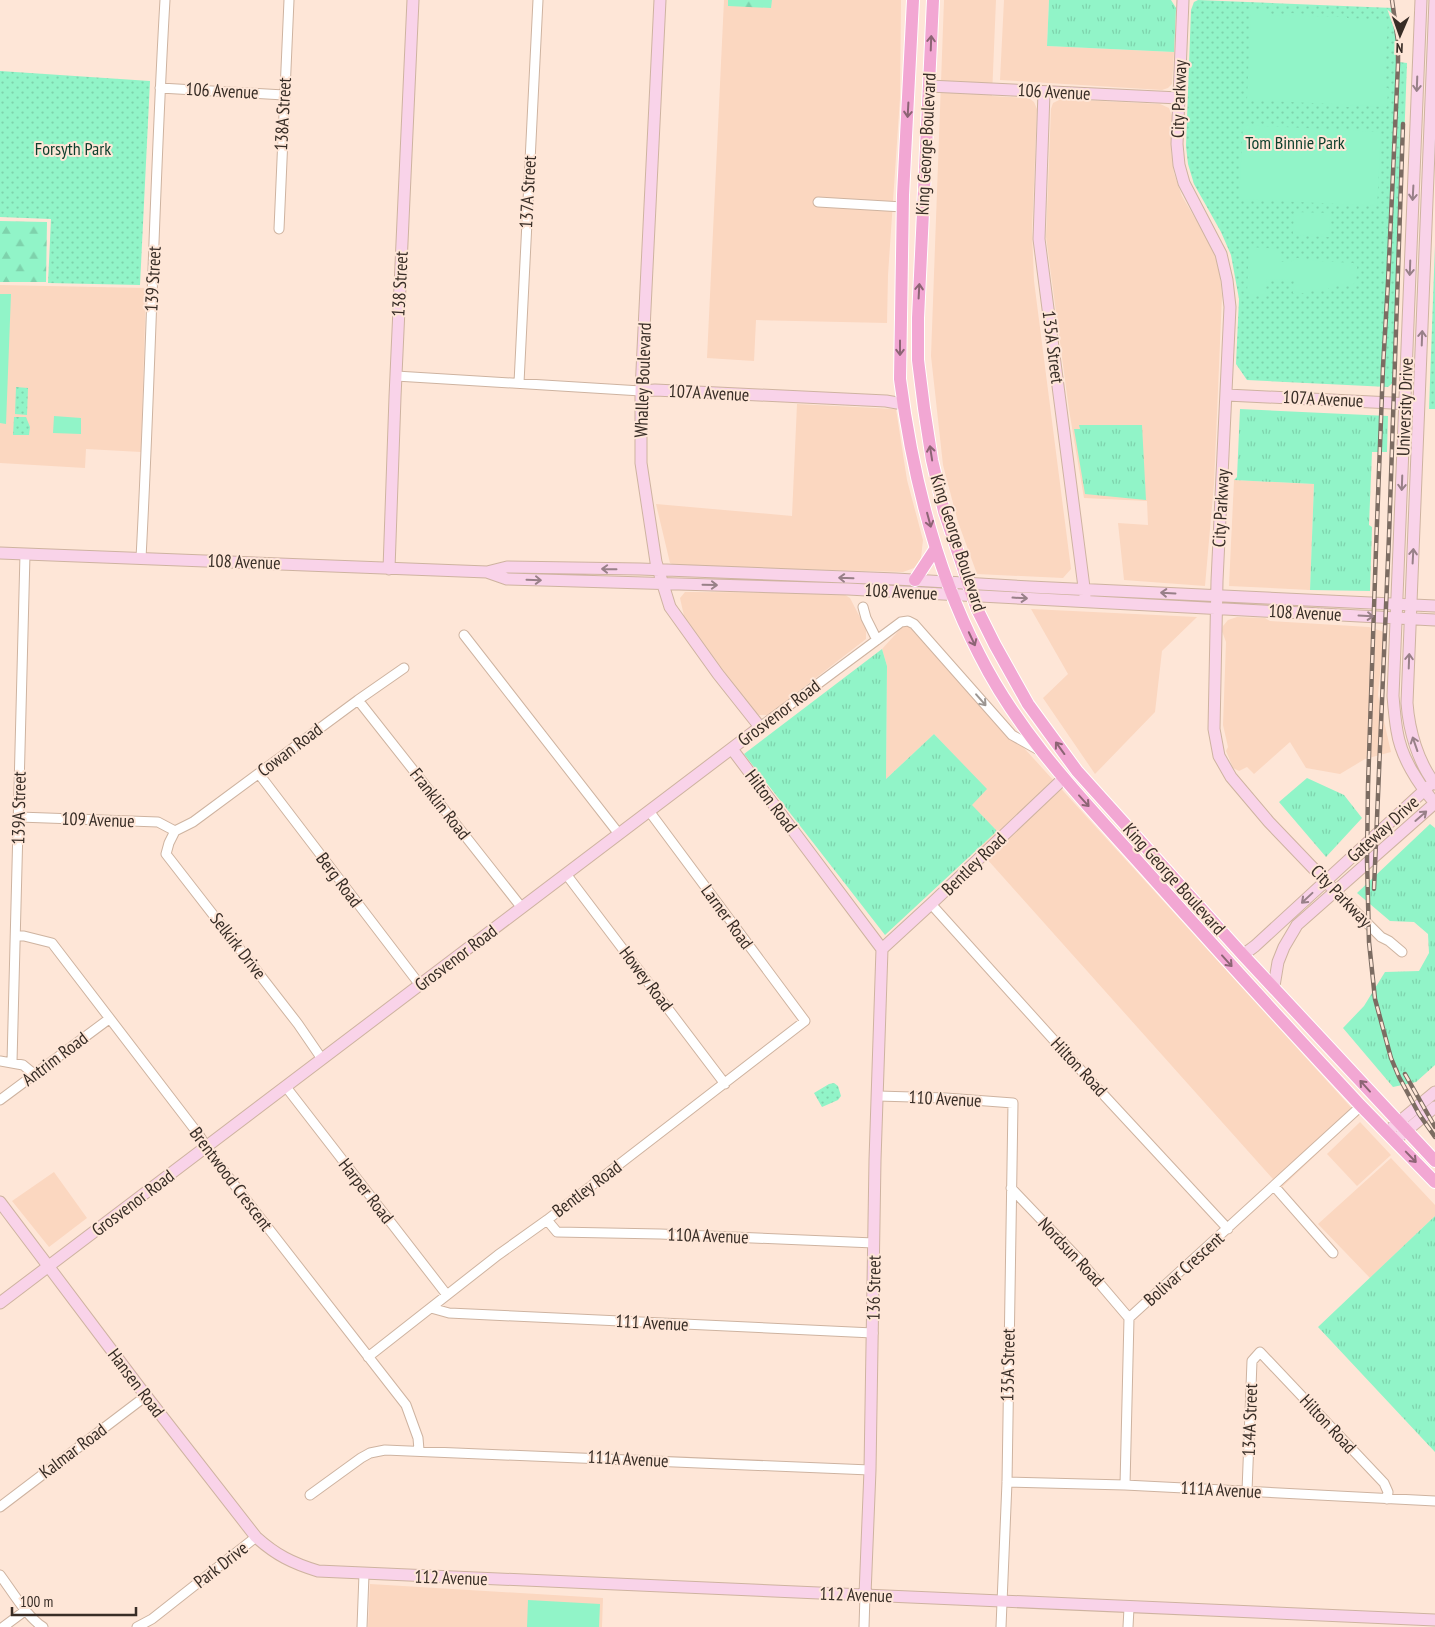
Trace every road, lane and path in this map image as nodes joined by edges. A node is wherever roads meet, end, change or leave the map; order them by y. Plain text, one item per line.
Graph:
1 (165, 0) edge
2 (289, 0) edge
3 (413, 0) edge
4 (538, 0) edge
5 (660, 0) edge
6 (913, 0) edge
7 (933, 0) edge
8 (1183, 0) edge
9 (1420, 0) edge
10 (1435, 0) edge
11 (929, 86) junction
12 (160, 88) junction
13 (1044, 92) junction
14 (284, 95) junction
15 (1179, 98) junction
16 (924, 196) junction
17 (818, 202) dead end
18 (903, 207) junction
19 (922, 226) junction
20 (279, 228) dead end
21 (396, 376) junction
22 (519, 383) junction
23 (641, 391) junction
24 (1227, 395) junction
25 (903, 404) junction
26 (1405, 404) junction
27 (1419, 404) junction
28 (936, 548) junction
29 (0, 553) edge
30 (25, 554) junction
31 (141, 558) junction
32 (389, 568) junction
33 (658, 570) junction
34 (487, 572) junction
35 (915, 580) junction
36 (662, 584) junction
37 (950, 589) junction
38 (1084, 589) junction
39 (969, 590) junction
40 (1217, 596) junction
41 (1086, 602) junction
42 (1398, 604) junction
43 (1411, 605) junction
44 (1435, 606) edge
45 (863, 607) dead end
46 (1217, 608) junction
47 (1397, 618) junction
48 (1410, 619) junction
49 (1435, 620) edge
50 (914, 624) joint
51 (464, 635) dead end
52 (877, 640) junction
53 (404, 668) dead end
54 (358, 700) junction
55 (760, 727) junction
56 (732, 748) junction
57 (1041, 751) junction
58 (259, 774) junction
59 (1064, 778) junction
60 (1434, 783) edge
61 (1424, 791) junction
62 (1435, 803) edge
63 (649, 811) junction
64 (19, 817) junction
65 (175, 831) junction
66 (619, 834) junction
67 (566, 874) junction
68 (1326, 881) junction
69 (1336, 892) junction
70 (931, 904) junction
71 (522, 908) junction
72 (16, 936) junction
73 (882, 948) junction
74 (1402, 952) dead end
75 (1243, 955) junction
76 (420, 985) junction
77 (1274, 986) junction
78 (110, 1019) junction
79 (805, 1022) joint
80 (322, 1060) junction
81 (0, 1061) edge
82 (12, 1062) junction
83 (34, 1074) junction
84 (725, 1084) junction
85 (286, 1087) junction
86 (1435, 1092) edge
87 (878, 1096) junction
88 (0, 1100) edge
89 (1013, 1103) joint
90 (1361, 1106) junction
91 (1435, 1107) edge
92 (1402, 1126) junction
93 (1391, 1136) junction
94 (207, 1147) junction
95 (1435, 1161) edge
96 (1435, 1182) edge
97 (1274, 1186) junction
98 (1011, 1188) junction
99 (0, 1202) edge
100 (547, 1220) junction
101 (1228, 1229) junction
102 (874, 1243) junction
103 (1333, 1253) dead end
104 (49, 1267) junction
105 (447, 1295) junction
106 (0, 1304) edge
107 (431, 1308) junction
108 (1130, 1318) junction
109 (873, 1333) junction
110 (1260, 1352) joint
111 (368, 1357) junction
112 (146, 1396) junction
113 (419, 1450) junction
114 (870, 1470) junction
115 (1006, 1482) junction
116 (1125, 1485) junction
117 (1247, 1491) junction
118 (310, 1495) dead end
119 (1387, 1499) junction
120 (1435, 1501) edge
121 (0, 1507) edge
122 (256, 1537) junction
123 (280, 1556) joint
124 (364, 1574) junction
125 (0, 1575) edge
126 (865, 1595) junction
127 (1002, 1601) junction
128 (1129, 1608) junction
129 (26, 1610) junction
130 (1435, 1620) edge
131 (3, 1627) edge
132 (43, 1627) edge
133 (137, 1627) edge
134 (362, 1627) edge
135 (864, 1627) edge
136 (1001, 1627) edge
137 (1128, 1627) edge

1 - 12 street, 139 Street
2 - 14 street, 138A Street
3 - 21 main road, 138 Street
4 - 22 street, 137A Street
5 - 23 main road, Whalley Boulevard
6 -> 18 main road, King George Boulevard
11 -> 7 main road, King George Boulevard
8 - 15 main road, City Parkway
9 -> 26 main road, University Drive
27 -> 10 main road, University Drive
11 - 13 main road, 106 Avenue
11 - 16 main road, King George Boulevard
12 - 14 street, 106 Avenue
12 - 31 street, 139 Street
13 - 15 main road, 106 Avenue
13 - 38 main road, 135A Street
14 - 20 street, 138A Street
15 - 24 main road, City Parkway
16 - 18 main road
16 - 19 main road, King George Boulevard
17 - 18 street
18 - 19 main road
18 -> 25 main road, King George Boulevard
39 -> 19 main road, King George Boulevard
21 - 22 street, 107A Avenue
21 - 32 main road, 138 Street
22 - 23 street, 107A Avenue
23 - 25 main road, 107A Avenue
23 - 33 main road, Whalley Boulevard
24 - 26 main road, 107A Avenue
24 - 40 main road, City Parkway
25 -> 28 main road, King George Boulevard
26 - 27 main road, 107A Avenue
26 -> 42 main road, University Drive
43 -> 27 main road, University Drive
28 - 35 main road
28 - 37 main road, King George Boulevard
29 - 30 main road, 108 Avenue
30 - 31 main road, 108 Avenue
30 - 64 street, 139A Street
31 - 32 main road, 108 Avenue
32 - 34 main road, 108 Avenue
33 -> 34 main road, 108 Avenue
35 -> 33 main road, 108 Avenue
33 - 36 main road, Whalley Boulevard
34 -> 36 main road, 108 Avenue
35 - 37 main road, 108 Avenue
36 -> 37 main road, 108 Avenue
36 - 55 main road, Whalley Boulevard
37 - 39 main road, 108 Avenue
37 -> 57 main road, King George Boulevard
38 - 39 main road, 108 Avenue
40 -> 38 main road, 108 Avenue
38 - 41 main road, 135A Street
39 -> 41 main road, 108 Avenue
75 -> 39 main road, King George Boulevard
40 - 42 main road, 108 Avenue
40 - 46 main road, City Parkway
41 - 46 main road, 108 Avenue
42 - 43 main road, 108 Avenue
42 - 47 main road, University Drive
43 - 44 main road, 108 Avenue
43 - 48 main road, University Drive
45 - 52 street
46 -> 47 main road, 108 Avenue
46 - 68 main road, City Parkway
47 - 48 main road, 108 Avenue
47 - 61 main road, University Drive
48 - 49 main road, 108 Avenue
60 -> 48 main road, University Drive
50 - 52 street, Grosvenor Road
50 -> 57 street, King George Boulevard
51 - 66 street
52 - 55 street, Grosvenor Road
53 - 54 street, Cowan Road
54 - 58 street, Cowan Road
54 - 71 street, Franklin Road
55 - 56 main road, Grosvenor Road
56 - 63 main road, Grosvenor Road
56 - 73 main road, Hilton Road
57 - 59 main road, King George Boulevard
58 - 65 street, Cowan Road
58 - 76 street, Berg Road
59 - 70 main road, Bentley Road
59 -> 90 main road, King George Boulevard
60 - 61 main road, Gateway Drive
61 - 62 main road, University Drive
61 - 68 main road, Gateway Drive
69 -> 62 main road, Gateway Drive
63 - 66 main road, Grosvenor Road
63 - 79 street, Larner Road
64 - 65 street, 109 Avenue
64 - 72 street, 139A Street
65 - 80 street, Selkirk Drive
66 - 67 main road, Grosvenor Road
67 - 71 main road, Grosvenor Road
67 - 84 street, Howey Road
68 - 69 main road, City Parkway
68 -> 75 main road, Gateway Drive
69 - 74 street, City Parkway
69 - 77 main road, Gateway Drive
70 - 73 main road, Bentley Road
70 - 101 street, Hilton Road
71 - 76 main road, Grosvenor Road
72 - 78 street, Brentwood Crescent
72 - 82 street, 139A Street
73 - 87 main road, 136 Street
75 - 77 main road, King George Boulevard
76 - 80 main road, Grosvenor Road
92 -> 77 main road, King George Boulevard
78 - 83 street, Antrim Road
78 - 94 street, Brentwood Crescent
79 - 84 street, Bentley Road
80 - 85 main road, Grosvenor Road
81 - 82 street
82 - 83 street
83 - 88 street, Antrim Road
84 - 100 street, Bentley Road
85 - 94 main road, Grosvenor Road
85 - 105 street, Harper Road
86 - 92 main road
87 - 89 street, 110 Avenue
87 - 102 main road, 136 Street
89 - 98 street, 135A Street
90 - 93 main road, King George Boulevard
90 - 97 street, Bolivar Crescent
91 - 92 main road
92 - 93 main road
92 - 95 main road, King George Boulevard
93 -> 96 main road, King George Boulevard
94 - 104 main road, Grosvenor Road
94 - 111 street, Brentwood Crescent
97 - 101 street, Bolivar Crescent
97 - 103 street
98 - 108 street, Nordsun Road
98 - 115 street, 135A Street
99 - 104 main road, Hansen Road
100 - 102 street, 110A Avenue
100 - 105 street, Bentley Road
101 - 108 street, Bolivar Crescent
102 - 109 main road, 136 Street
104 - 106 main road, Grosvenor Road
104 - 112 main road, Hansen Road
105 - 107 street, Bentley Road
107 - 109 street, 111 Avenue
107 - 111 street, Bentley Road
108 - 116 street, Bolivar Crescent
109 - 114 main road, 136 Street
110 - 117 street, 134A Street
110 - 119 street, Hilton Road
111 - 113 street, Brentwood Crescent
112 - 121 street, Kalmar Road
112 - 122 main road, Hansen Road
113 - 114 street, 111A Avenue
113 - 118 street, 111A Avenue
114 - 126 main road, 136 Street
115 - 116 street, 111A Avenue
115 - 127 street, 135A Street
116 - 117 street, 111A Avenue
117 - 119 street, 111A Avenue
119 - 120 street, 111A Avenue
122 - 123 main road, Hansen Road
122 - 133 street, Park Drive
123 - 124 main road, 112 Avenue
124 - 126 main road, 112 Avenue
124 - 134 street
125 - 129 street
126 - 127 main road, 112 Avenue
126 - 135 street, 136 Street
127 - 128 main road, 112 Avenue
127 - 136 street, 135A Street
128 - 130 main road, 112 Avenue
128 - 137 street
129 - 131 street
129 - 132 street

